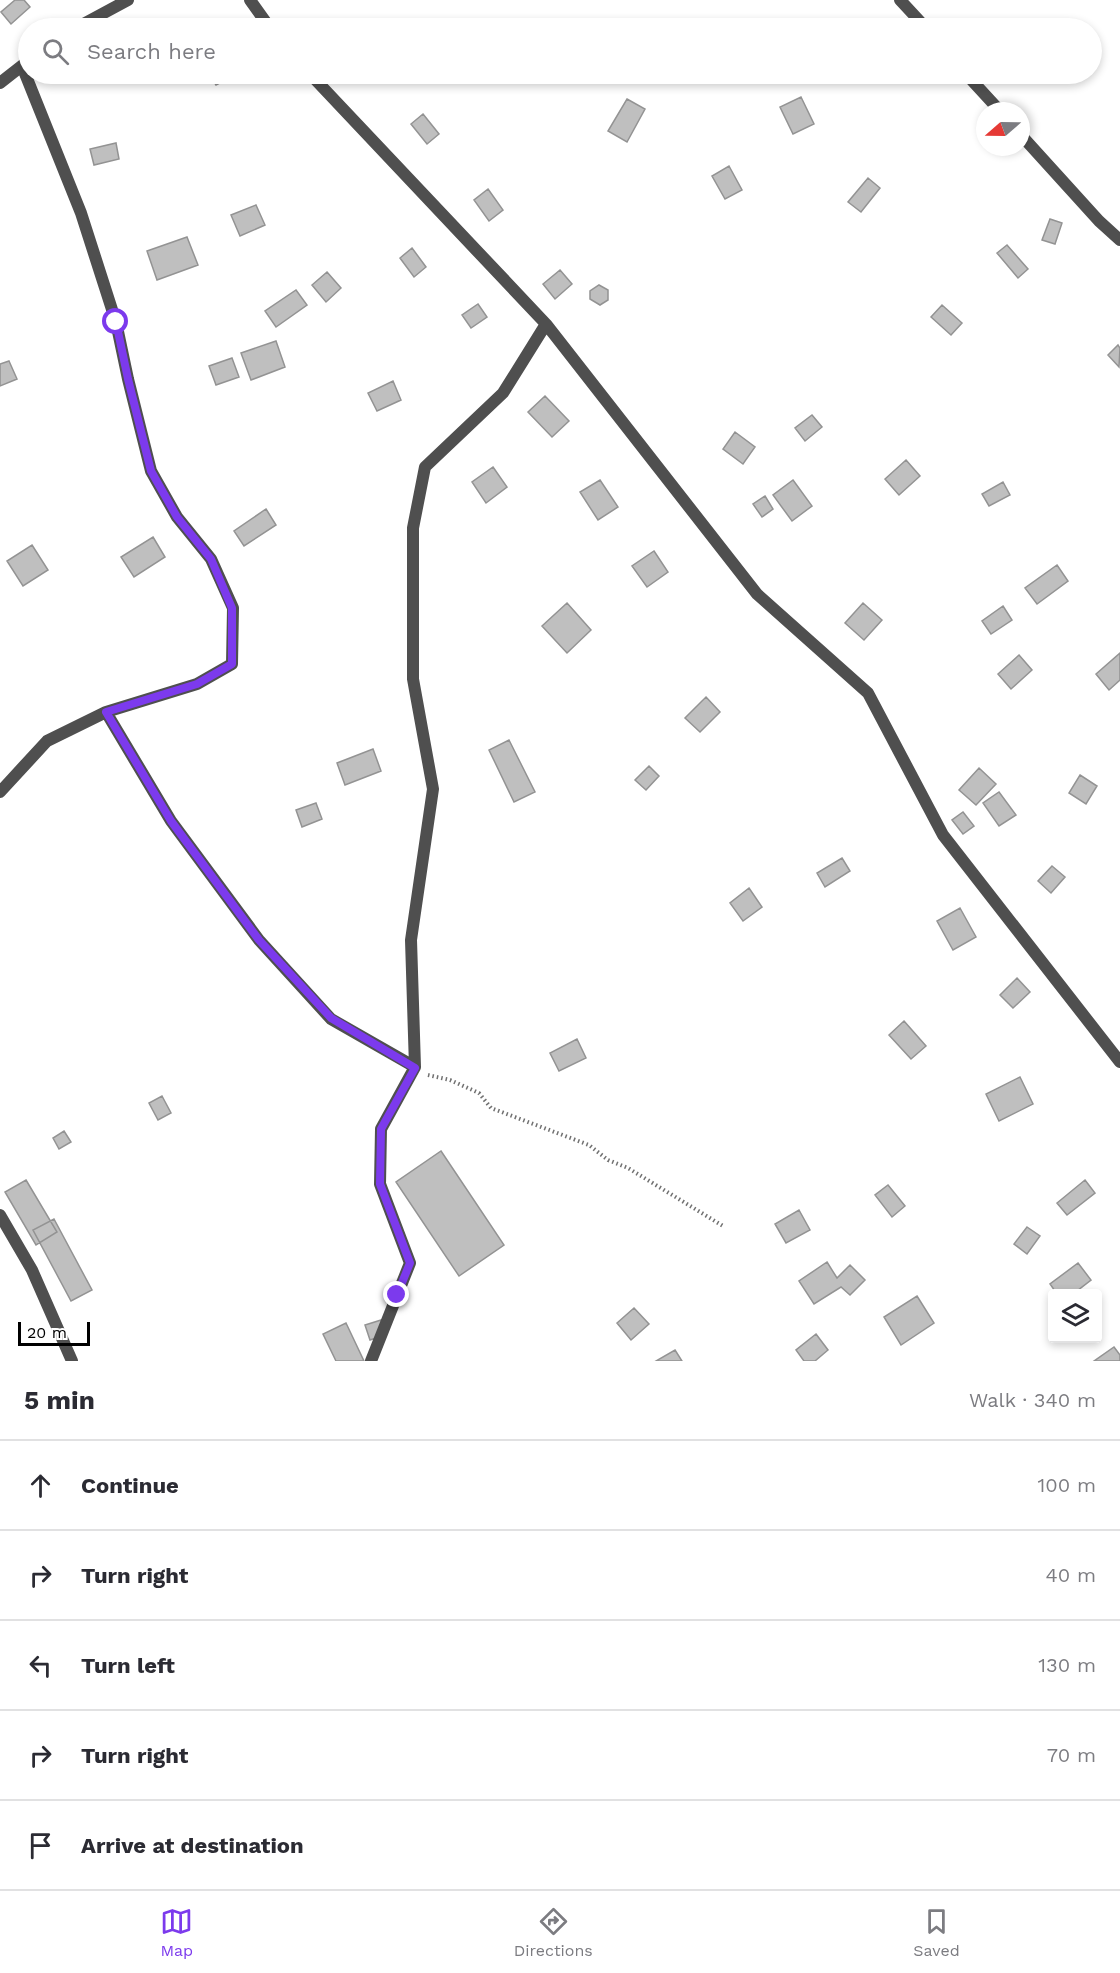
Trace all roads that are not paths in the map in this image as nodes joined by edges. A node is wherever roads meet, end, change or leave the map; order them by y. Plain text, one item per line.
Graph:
1 (128, 0) edge
2 (250, 0) edge
3 (900, 0) edge
4 (95, 18) edge
5 (263, 18) edge
6 (917, 18) edge
7 (18, 69) edge
8 (0, 83) edge
9 (33, 84) edge
10 (319, 84) edge
11 (975, 84) edge
12 (992, 102) edge
13 (1030, 145) edge
14 (1120, 240) edge
15 (546, 324) junction
16 (106, 712) junction
17 (0, 792) edge
18 (1120, 1062) edge
19 (415, 1068) junction
20 (0, 1215) edge
21 (72, 1361) edge
22 (371, 1361) edge

1 - 4 street
2 - 5 street
3 - 6 street
7 - 8 street
9 - 16 street
10 - 15 street
11 - 12 street
13 - 14 street
15 - 18 street
15 - 19 street
16 - 17 street
16 - 19 street
19 - 22 street
20 - 21 street

